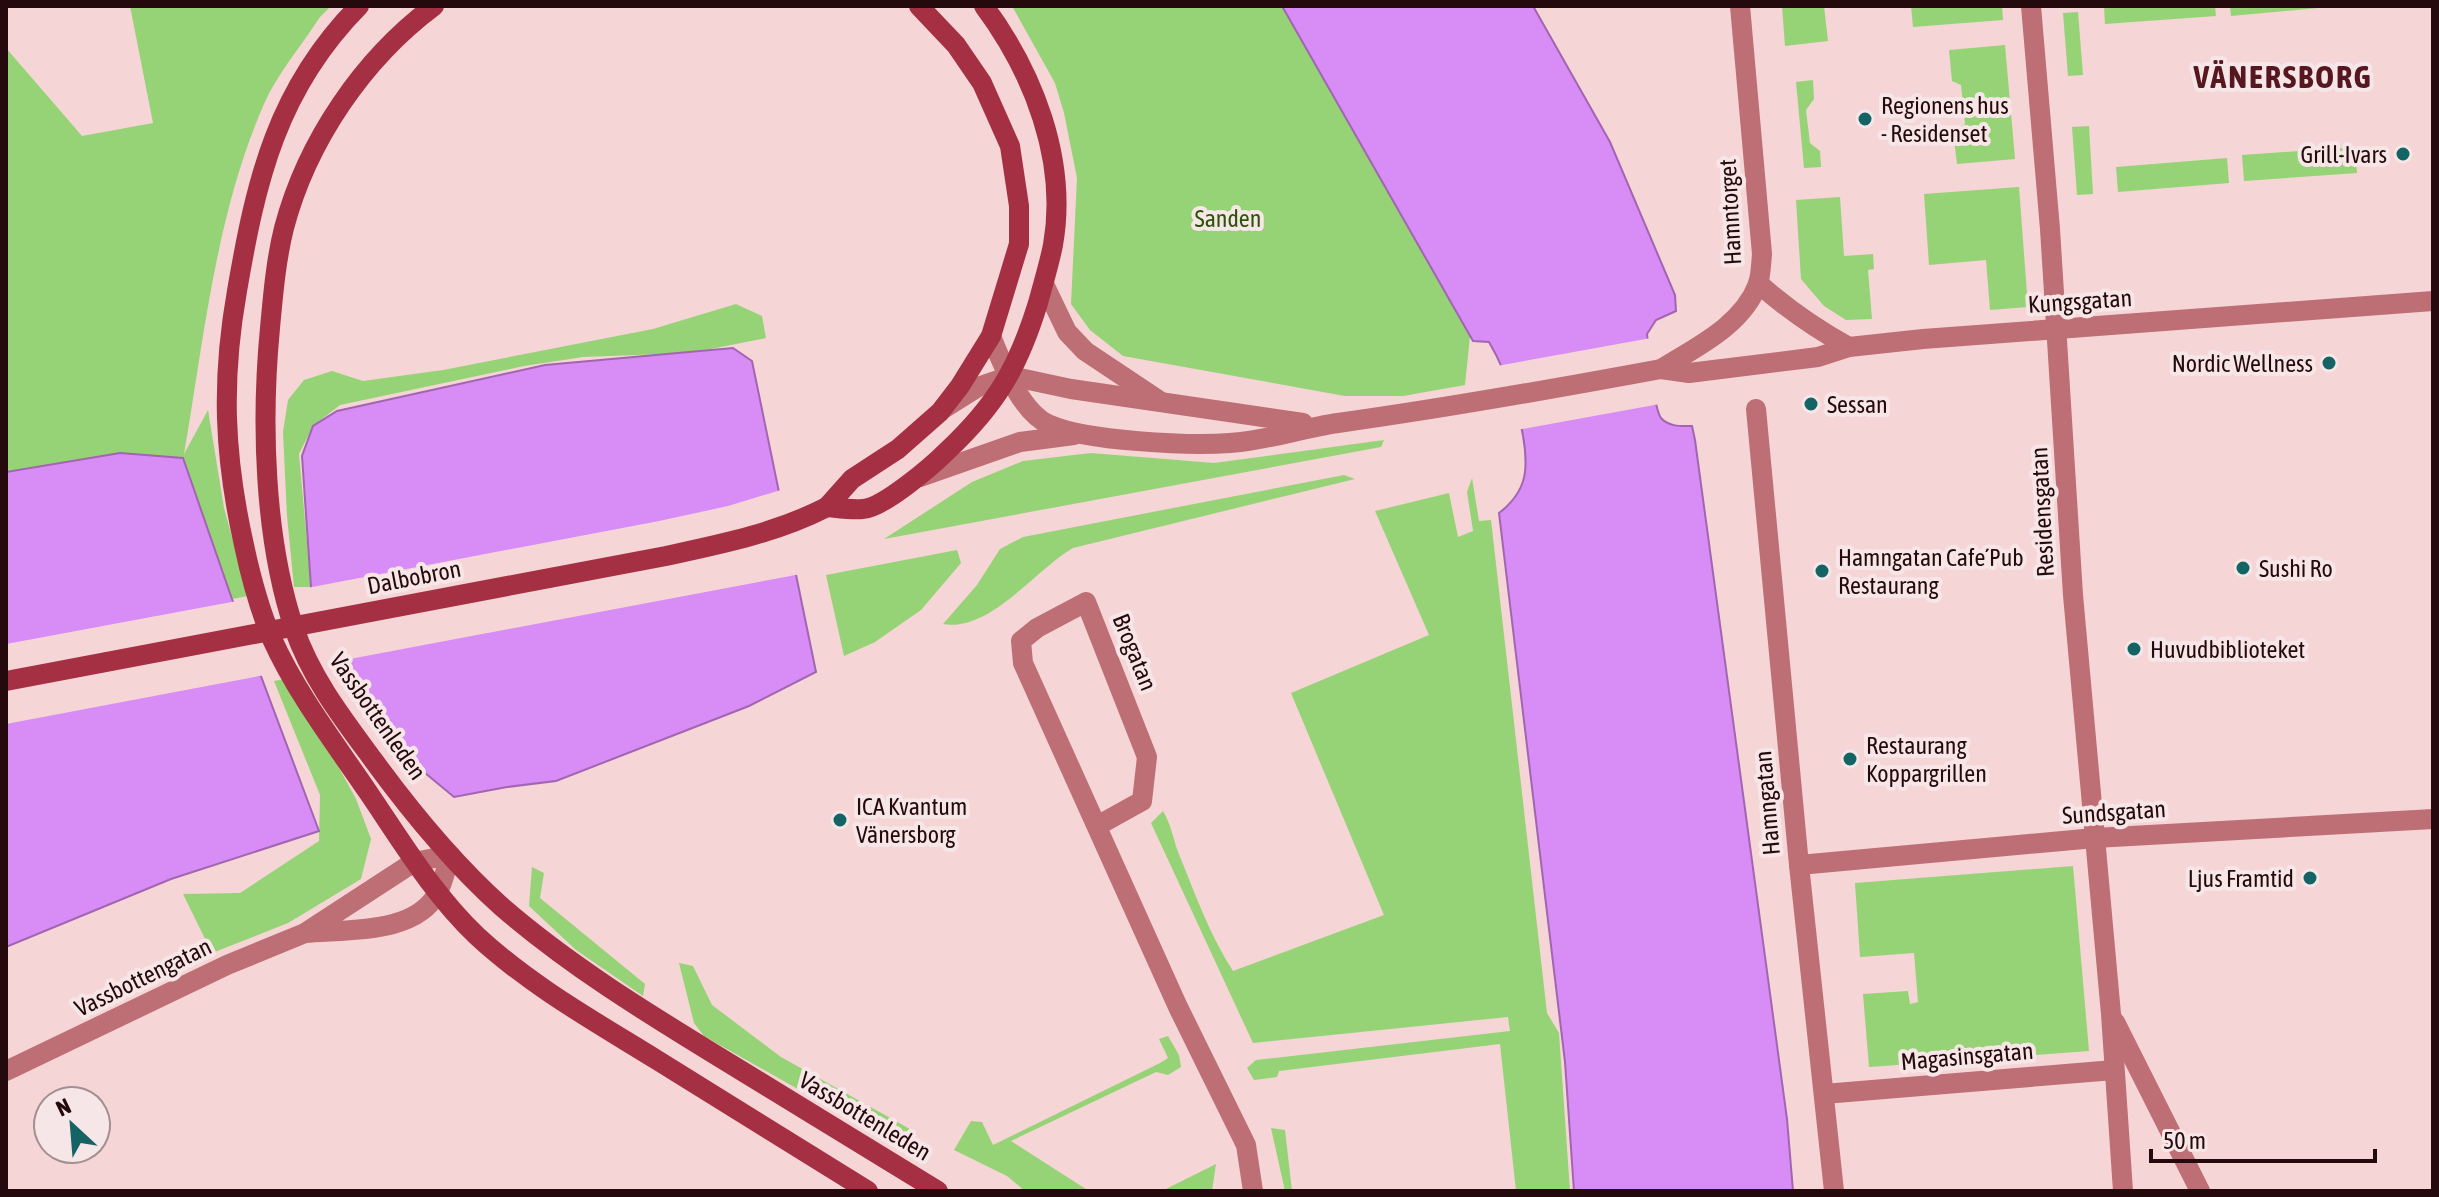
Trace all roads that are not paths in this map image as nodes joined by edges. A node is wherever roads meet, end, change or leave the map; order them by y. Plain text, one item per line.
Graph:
1 (359, 6) edge
2 (434, 6) edge
3 (919, 6) edge
4 (984, 6) edge
5 (1740, 6) edge
6 (2031, 6) edge
7 (1758, 283) junction
8 (1044, 284) junction
9 (2433, 301) edge
10 (2056, 328) junction
11 (991, 336) junction
12 (1849, 347) junction
13 (1661, 369) junction
14 (1010, 376) junction
15 (1163, 403) junction
16 (1756, 409) dead end
17 (940, 412) junction
18 (1320, 426) junction
19 (1080, 434) junction
20 (920, 477) junction
21 (827, 507) junction
22 (6, 681) edge
23 (2433, 819) edge
24 (1097, 826) junction
25 (2095, 838) junction
26 (450, 855) junction
27 (414, 862) junction
28 (1799, 865) junction
29 (438, 893) junction
30 (305, 933) junction
31 (2111, 1014) junction
32 (2114, 1070) junction
33 (6, 1071) edge
34 (1824, 1094) junction
35 (1250, 1188) edge
36 (868, 1191) edge
37 (938, 1191) edge
38 (1834, 1191) edge
39 (2123, 1191) edge
40 (2200, 1191) edge

1 - 27 main road, Vassbottenleden
2 - 26 main road, Vassbottenleden
3 - 11 main road
4 - 8 main road
5 - 7 street, Hamntorget
6 - 10 street, Residensgatan
7 - 12 street
7 - 13 street, Hamntorget
8 - 14 main road
8 - 15 street
9 - 10 street, Kungsgatan
10 - 12 street, Kungsgatan
10 - 25 street, Residensgatan
11 - 14 street
11 - 17 main road
12 - 13 street, Kungsgatan
13 - 18 street
14 - 15 street
14 - 17 street
14 - 19 street
14 - 20 main road
15 - 18 street
16 - 28 street, Hamngatan
17 - 21 main road
18 - 19 street
19 - 20 street
20 - 21 main road
21 - 22 main road, Dalbobron, bridge
23 - 25 street, Sundsgatan
24 - 24 street, Brogatan
24 - 35 street, Brogatan
25 - 28 street, Sundsgatan
25 - 31 street, Residensgatan
26 - 27 street, Vassbottengatan
26 - 29 street
26 - 37 main road, Vassbottenleden
27 - 29 main road, Vassbottenleden
27 - 30 street, Vassbottengatan
28 - 34 street, Hamngatan
29 - 30 street, Vassbottengatan
29 - 36 main road, Vassbottenleden
30 - 33 street, Vassbottengatan
31 - 32 street, Residensgatan
31 - 40 street, Residensgatan
32 - 34 street, Magasinsgatan
32 - 39 street, Residensgatan
34 - 38 street, Hamngatan

